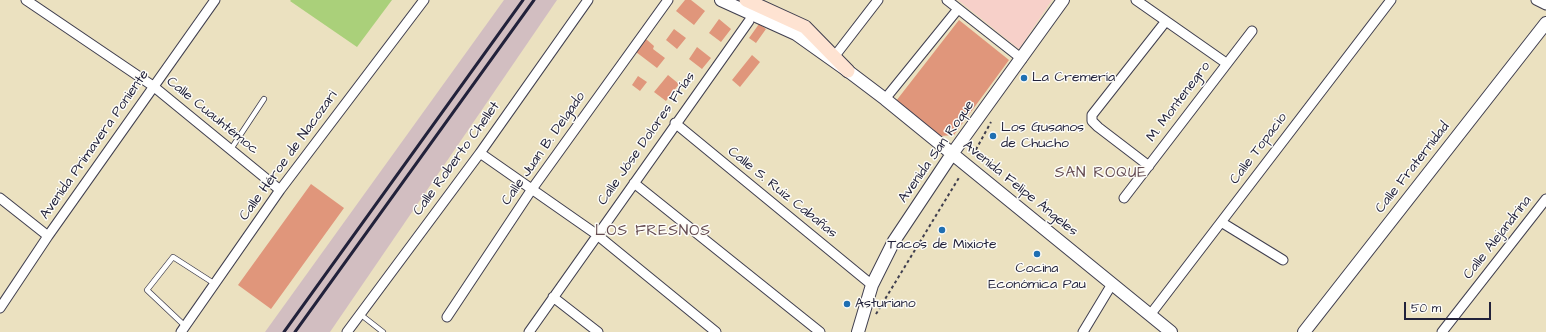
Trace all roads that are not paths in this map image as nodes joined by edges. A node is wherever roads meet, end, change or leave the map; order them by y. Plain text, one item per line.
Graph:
1 (26, 0) edge
2 (215, 0) edge
3 (424, 0) edge
4 (588, 0) edge
5 (668, 0) edge
6 (721, 0) edge
7 (746, 0) edge
8 (947, 0) edge
9 (1063, 0) edge
10 (1136, 0) edge
11 (1391, 0) edge
12 (1536, 0) edge
13 (876, 1) edge
14 (1546, 5) edge
15 (958, 9) junction
16 (749, 21) dead end
17 (1166, 21) junction
18 (1546, 23) edge
19 (1252, 32) dead end
20 (834, 56) junction
21 (1022, 59) junction
22 (1226, 63) junction
23 (848, 71) junction
24 (153, 86) junction
25 (264, 99) dead end
26 (885, 99) junction
27 (675, 123) junction
28 (231, 149) junction
29 (480, 152) junction
30 (952, 154) junction
31 (1149, 166) junction
32 (634, 182) junction
33 (532, 189) junction
34 (280, 190) junction
35 (0, 198) edge
36 (1124, 198) dead end
37 (1544, 205) edge
38 (1221, 222) junction
39 (596, 234) junction
40 (48, 236) junction
41 (1283, 260) dead end
42 (215, 284) junction
43 (1112, 284) junction
44 (872, 285) junction
45 (553, 297) junction
46 (0, 308) edge
47 (360, 314) junction
48 (1150, 315) junction
49 (446, 317) dead end
50 (183, 329) edge
51 (347, 332) edge
52 (383, 332) edge
53 (529, 332) edge
54 (598, 332) edge
55 (716, 332) edge
56 (820, 332) edge
57 (858, 332) edge
58 (1082, 332) edge
59 (1170, 332) edge
60 (1304, 332) edge
61 (1442, 332) edge

1 - 24 street, Calle Cuauhtémoc
2 - 24 street, Avenida Primavera Poniente
3 - 34 street, Calle Héroe de Nacozari
4 - 29 street, Calle Roberto Chellet
5 - 33 street, Calle Juan B. Delgado
6 - 23 street, Avenida Felipe Ángeles
7 - 20 main road, Avenida Felipe Ángeles
8 - 15 street
9 - 21 street, Avenida San Roque
10 - 17 street, M. Montenegro
11 - 38 street, Calle Topacio
12 - 14 street
13 - 20 street
15 - 21 street
15 - 26 street
16 - 27 street, Calle Jóse Dolores Frías
17 - 22 street, M. Montenegro
17 - 31 street
18 - 60 street, Calle Fraternidad
19 - 22 street
20 - 23 main road, Avenida Felipe Ángeles
21 - 30 street, Avenida San Roque
22 - 31 street, M. Montenegro
23 - 26 street, Avenida Felipe Ángeles
24 - 28 street, Calle Cuauhtémoc
24 - 40 street, Avenida Primavera Poniente
25 - 28 lane
26 - 30 street, Avenida Felipe Ángeles
27 - 32 street, Calle Jóse Dolores Frías
27 - 44 street, Calle S. Ruiz Cabañas
28 - 34 street, Calle Cuauhtémoc
29 - 33 street
29 - 47 street, Calle Roberto Chellet
30 - 43 street, Avenida Felipe Ángeles
30 - 44 street, Avenida San Roque
31 - 36 street, M. Montenegro
32 - 39 street, Calle Jóse Dolores Frías
32 - 56 street
33 - 39 street
33 - 49 street, Calle Juan B. Delgado
34 - 42 street, Calle Héroe de Nacozari
35 - 40 street
37 - 61 street, Calle Alejandrina
38 - 41 street
38 - 48 street, Calle Topacio
39 - 45 street, Calle Jóse Dolores Frías
39 - 55 street
40 - 46 street, Avenida Primavera Poniente
42 - 50 street, Calle Héroe de Nacozari
42 - 50 lane
43 - 48 street, Avenida Felipe Ángeles
43 - 58 street
44 - 57 street, Avenida San Roque
45 - 53 street, Calle Jóse Dolores Frías
45 - 54 street
47 - 51 street, Calle Roberto Chellet
47 - 52 lane
48 - 59 street, Avenida Felipe Ángeles

